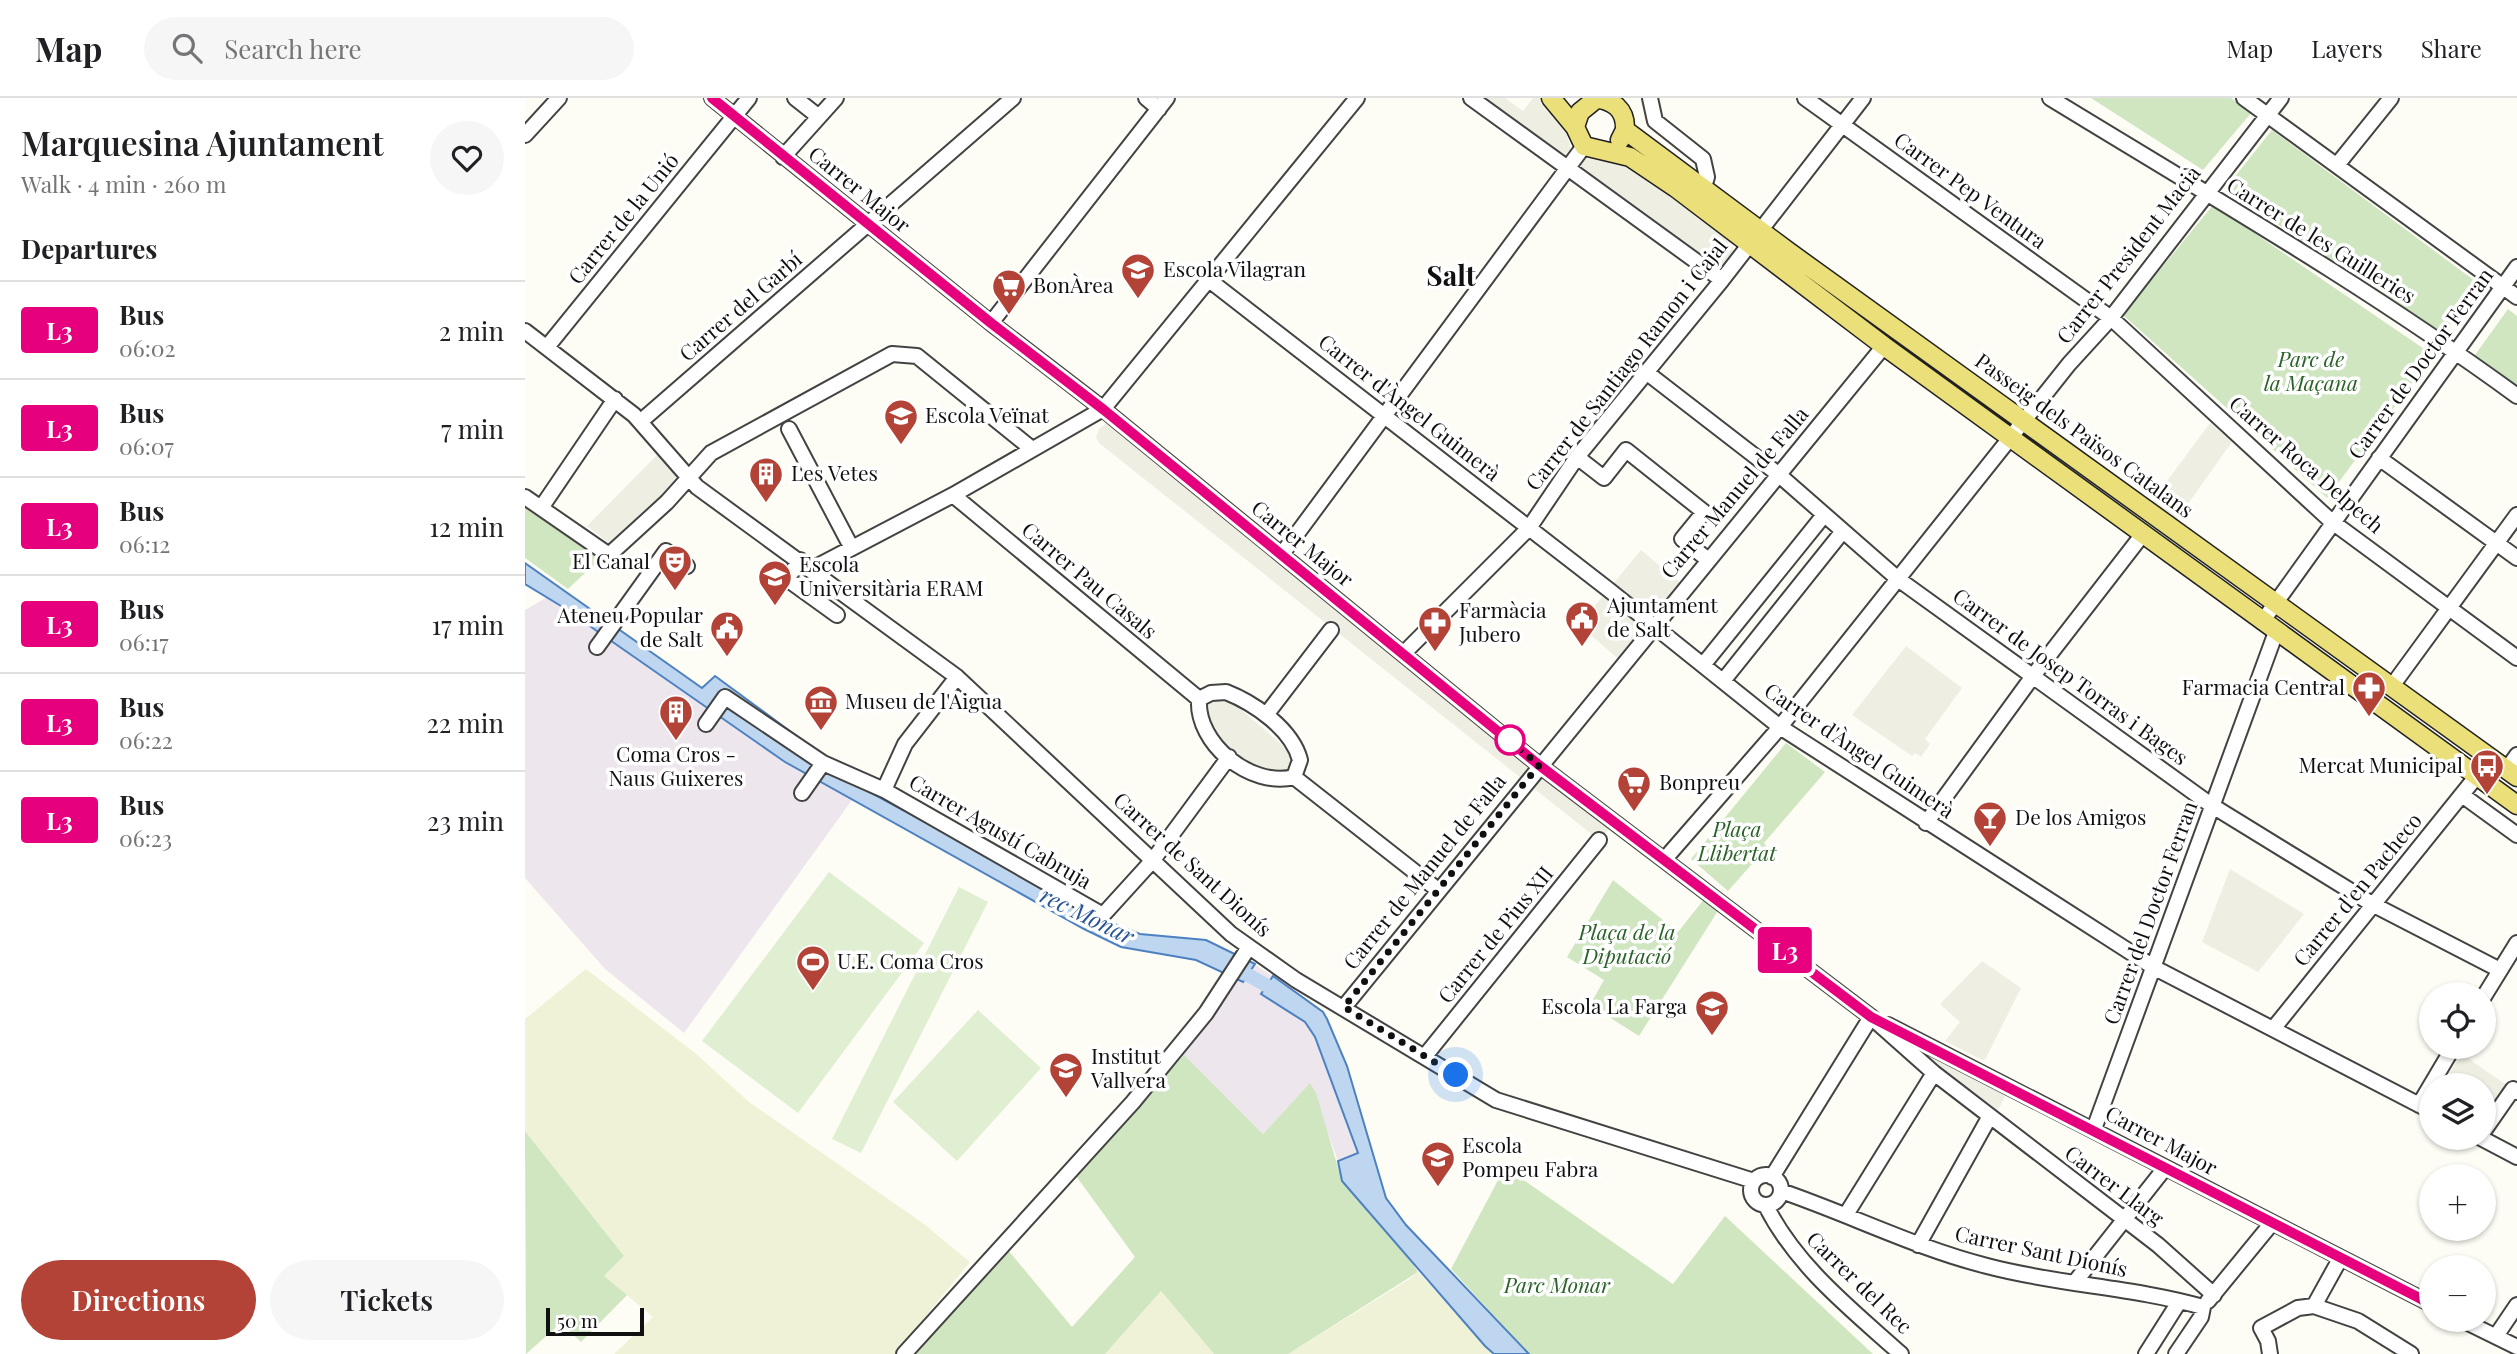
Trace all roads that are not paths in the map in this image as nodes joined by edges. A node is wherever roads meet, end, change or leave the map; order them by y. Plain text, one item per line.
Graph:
1 (559, 98) edge
2 (712, 98) edge
3 (749, 98) edge
4 (795, 98) edge
5 (836, 98) edge
6 (1013, 98) edge
7 (1146, 98) edge
8 (1357, 98) edge
9 (1471, 98) edge
10 (1551, 98) edge
11 (1595, 98) edge
12 (1650, 98) edge
13 (1805, 98) edge
14 (1863, 98) edge
15 (2050, 98) edge
16 (2244, 98) edge
17 (2281, 98) edge
18 (2391, 98) edge
19 (1163, 103) edge
20 (2268, 115) junction
21 (734, 116) junction
22 (819, 117) junction
23 (1840, 123) junction
24 (1575, 127) junction
25 (1625, 130) junction
26 (525, 135) edge
27 (1584, 146) junction
28 (1608, 150) junction
29 (783, 157) junction
30 (2337, 165) junction
31 (1568, 167) junction
32 (1704, 187) junction
33 (2205, 193) junction
34 (868, 225) junction
35 (1761, 230) junction
36 (1748, 244) junction
37 (2517, 267) edge
38 (1209, 280) junction
39 (1722, 280) junction
40 (2503, 286) junction
41 (2517, 297) edge
42 (2111, 318) junction
43 (991, 323) junction
44 (525, 331) edge
45 (1884, 346) junction
46 (547, 348) junction
47 (2456, 351) junction
48 (1646, 372) junction
49 (2517, 396) edge
50 (615, 399) junction
51 (1104, 410) junction
52 (1385, 415) junction
53 (2023, 421) junction
54 (640, 422) junction
55 (789, 429) dead end
56 (2010, 438) junction
57 (1033, 449) junction
58 (1577, 457) junction
59 (2379, 458) junction
60 (1778, 474) junction
61 (689, 476) junction
62 (953, 495) junction
63 (525, 497) edge
64 (541, 508) junction
65 (1824, 514) junction
66 (2517, 515) edge
67 (2332, 521) junction
68 (1529, 528) junction
69 (1843, 531) junction
70 (2143, 534) junction
71 (848, 541) dead end
72 (2497, 543) junction
73 (1282, 554) junction
74 (2517, 558) edge
75 (1707, 559) junction
76 (806, 564) junction
77 (687, 566) dead end
78 (1898, 579) junction
79 (2276, 602) junction
80 (2448, 608) junction
81 (837, 615) dead end
82 (1653, 624) junction
83 (2269, 627) junction
84 (1331, 630) dead end
85 (599, 643) dead end
86 (1403, 654) junction
87 (2517, 658) edge
88 (1703, 665) junction
89 (2033, 676) junction
90 (957, 677) junction
91 (1723, 681) junction
92 (2392, 686) junction
93 (1199, 699) junction
94 (1266, 715) junction
95 (709, 720) dead end
96 (1780, 727) junction
97 (1229, 757) junction
98 (823, 763) junction
99 (1539, 765) junction
100 (2514, 767) edge
101 (1294, 777) junction
102 (2476, 777) junction
103 (807, 787) dead end
104 (884, 790) junction
105 (2462, 795) junction
106 (2211, 805) junction
107 (2517, 805) edge
108 (1926, 823) junction
109 (2517, 835) edge
110 (1599, 840) dead end
111 (1153, 860) junction
112 (1664, 860) junction
113 (1438, 890) junction
114 (2372, 904) junction
115 (2517, 943) edge
116 (1247, 950) junction
117 (2155, 968) junction
118 (2500, 970) junction
119 (2493, 982) edge
120 (1344, 1007) junction
121 (1871, 1017) junction
122 (2273, 1029) junction
123 (1425, 1056) junction
124 (1934, 1073) junction
125 (2515, 1090) edge
126 (2419, 1105) edge
127 (1988, 1115) junction
128 (2496, 1115) edge
129 (2094, 1129) junction
130 (2496, 1146) edge
131 (2517, 1157) edge
132 (2165, 1168) junction
133 (1772, 1177) junction
134 (1754, 1181) junction
135 (1781, 1191) junction
136 (1766, 1206) junction
137 (1847, 1213) junction
138 (2123, 1221) junction
139 (2272, 1223) junction
140 (1918, 1245) junction
141 (2340, 1259) junction
142 (2075, 1282) junction
143 (2214, 1296) junction
144 (2419, 1298) edge
145 (2179, 1302) junction
146 (2517, 1306) edge
147 (2203, 1307) junction
148 (2314, 1307) junction
149 (2488, 1332) edge
150 (2496, 1336) junction
151 (2517, 1347) edge
152 (904, 1354) edge
153 (1901, 1354) edge
154 (2146, 1354) edge
155 (2176, 1354) edge
156 (2270, 1354) edge
157 (2411, 1354) edge

1 - 26 street
2 - 21 street, Carrer Major
3 - 21 street, Carrer de la Unió
4 - 22 street
5 - 22 street
6 - 34 street, Carrer del Garbí
7 - 19 street
8 - 38 street
9 - 31 street
10 - 24 main road
11 - 24 main road, Passeig dels Països Catalans
11 - 25 main road, Passeig dels Països Catalans
12 - 32 street
13 - 23 street, Carrer Pep Ventura
14 - 23 street, Carrer de Santiago Ramon i Cajal
15 - 33 street, Carrer de les Guilleries
16 - 20 street
17 - 20 street, Carrer President Macià
18 - 30 street
19 - 43 street
20 - 30 street
20 - 33 street, Carrer President Macià
21 - 29 street, Carrer Major
21 - 46 street, Carrer de la Unió
22 - 29 street
23 - 35 street, Carrer de Santiago Ramon i Cajal
23 - 42 street, Carrer Pep Ventura
24 - 27 main road
25 - 28 main road
25 - 32 main road, Passeig dels Països Catalans
27 - 28 main road
27 - 31 street
28 - 36 main road
29 - 34 street, Carrer Major
30 - 40 street
31 - 39 street
31 - 52 street
32 - 35 main road, Passeig dels Països Catalans
33 - 42 street, Carrer President Macià
33 - 47 street, Carrer de les Guilleries
34 - 43 street, Carrer Major
34 - 54 street, Carrer del Garbí
35 - 36 street, Carrer de Santiago Ramon i Cajal
35 - 53 main road, Passeig dels Països Catalans
36 - 39 street, Carrer de Santiago Ramon i Cajal
36 - 45 main road
37 - 40 street, Carrer de Doctor Ferran
38 - 51 street
38 - 52 street, Carrer d'Àngel Guimerà
39 - 48 street, Carrer de Santiago Ramon i Cajal
40 - 41 street
40 - 47 street, Carrer de Doctor Ferran
42 - 53 street, Carrer President Macià
42 - 67 street, Carrer Roca Delpech
43 - 51 street, Carrer Major
44 - 46 street, Carrer de Sant Dionís
45 - 56 main road
45 - 60 street, Carrer Manuel de Falla
46 - 50 street, Carrer de Sant Dionís
47 - 49 street, Carrer de les Guilleries
47 - 59 street, Carrer de Doctor Ferran
48 - 58 street, Carrer de Santiago Ramon i Cajal
48 - 60 street, Carrer de Josep Torras i Bages
50 - 54 street, Carrer de Sant Dionís
50 - 64 street
51 - 57 street
51 - 73 street, Carrer Major
52 - 68 street, Carrer d'Àngel Guimerà
52 - 73 street
53 - 56 street, Carrer President Macià
53 - 79 main road, Passeig dels Països Catalans
54 - 61 street, Carrer de Sant Dionís
55 - 71 street
56 - 70 main road
56 - 78 street, Carrer President Macià
57 - 61 street
57 - 62 street
58 - 68 street, Carrer de Santiago Ramon i Cajal
58 - 75 street
59 - 67 street, Carrer de Doctor Ferran
59 - 72 street
60 - 65 street, Carrer de Josep Torras i Bages
60 - 75 street, Carrer Manuel de Falla
61 - 64 street
61 - 76 street, Carrer de Sant Dionís
62 - 76 street
62 - 93 street, Carrer Pau Casals
63 - 64 street
65 - 69 street, Carrer de Josep Torras i Bages
65 - 88 street
66 - 72 street
67 - 79 street, Carrer de Doctor Ferran
67 - 80 street, Carrer Roca Delpech
68 - 82 street, Carrer d'Àngel Guimerà
68 - 86 street, Carrer de Santiago Ramon i Cajal
69 - 78 street, Carrer de Josep Torras i Bages
69 - 91 street
70 - 83 main road
70 - 89 street
72 - 74 street
72 - 80 street
73 - 86 street, Carrer Major
75 - 82 street, Carrer Manuel de Falla
76 - 81 street
76 - 90 street, Carrer de Sant Dionís
77 - 85 street
78 - 89 street, Carrer de Josep Torras i Bages
78 - 96 street, Carrer President Macià
79 - 83 street, Carrer de Doctor Ferran
79 - 92 main road, Passeig dels Països Catalans
80 - 87 street, Carrer Roca Delpech
80 - 92 street
82 - 88 street, Carrer d'Àngel Guimerà
82 - 99 street, Carrer Manuel de Falla
83 - 102 main road
83 - 106 street, Carrer del Doctor Ferran
84 - 94 street
86 - 99 street, Carrer Major
88 - 91 street, Carrer d'Àngel Guimerà
89 - 106 street, Carrer de Josep Torras i Bages
89 - 108 street
90 - 104 street, Carrer Agustí Cabruja
90 - 111 street, Carrer de Sant Dionís
91 - 96 street, Carrer d'Àngel Guimerà
92 - 100 main road, Passeig dels Països Catalans
93 - 94 street
93 - 97 street
94 - 101 street
95 - 98 street
96 - 108 street, Carrer d'Àngel Guimerà
96 - 112 street, Carrer President Macià
97 - 101 street
97 - 111 street
98 - 103 street
98 - 104 street
99 - 112 street, Carrer Major
99 - 113 street, Carrer de Manuel de Falla
101 - 113 street
102 - 105 street, Carrer d'en Pacheco
102 - 107 main road
104 - 111 street, Carrer Agustí Cabruja
105 - 109 street
105 - 114 street, Carrer d'en Pacheco
106 - 114 street, Carrer de Josep Torras i Bages
106 - 117 street, Carrer del Doctor Ferran
108 - 117 street, Carrer d'Àngel Guimerà
110 - 123 street, Carrer de Pius XII
111 - 116 street, Carrer de Sant Dionís
112 - 121 street, Carrer Major
113 - 120 street, Carrer de Manuel de Falla
114 - 118 street, Carrer de Josep Torras i Bages
114 - 122 street, Carrer d'en Pacheco
115 - 118 street
116 - 120 street, Carrer de Sant Dionís
116 - 152 street
117 - 122 street, Carrer d'Àngel Guimerà
117 - 129 street, Carrer del Doctor Ferran
118 - 119 street
120 - 123 street, Carrer de Sant Dionís
121 - 124 street, Carrer Major
121 - 129 street, Carrer Major
121 - 133 street
122 - 126 street, Carrer d'Àngel Guimerà
123 - 134 street, Carrer de Sant Dionís
124 - 127 street, Carrer Major
124 - 137 street
125 - 128 street
127 - 138 street, Carrer Llarg
127 - 140 street
129 - 132 street, Carrer Major
130 - 131 street
132 - 138 street
132 - 139 street, Carrer Major
133 - 134 street
133 - 135 street
134 - 136 street
135 - 136 street
135 - 137 street, Carrer Sant Dionís
136 - 153 street, Carrer del Rec
137 - 140 street, Carrer Sant Dionís
138 - 142 street
138 - 143 street, Carrer Llarg
139 - 141 street, Carrer Major
139 - 143 street
140 - 142 street, Carrer Sant Dionís
141 - 144 street, Carrer Major
141 - 148 street
142 - 145 street, Carrer Sant Dionís
143 - 147 street
145 - 147 street, Carrer Sant Dionís
145 - 154 street
146 - 150 street
147 - 155 street
148 - 156 street
148 - 157 street
149 - 150 street
150 - 151 street

